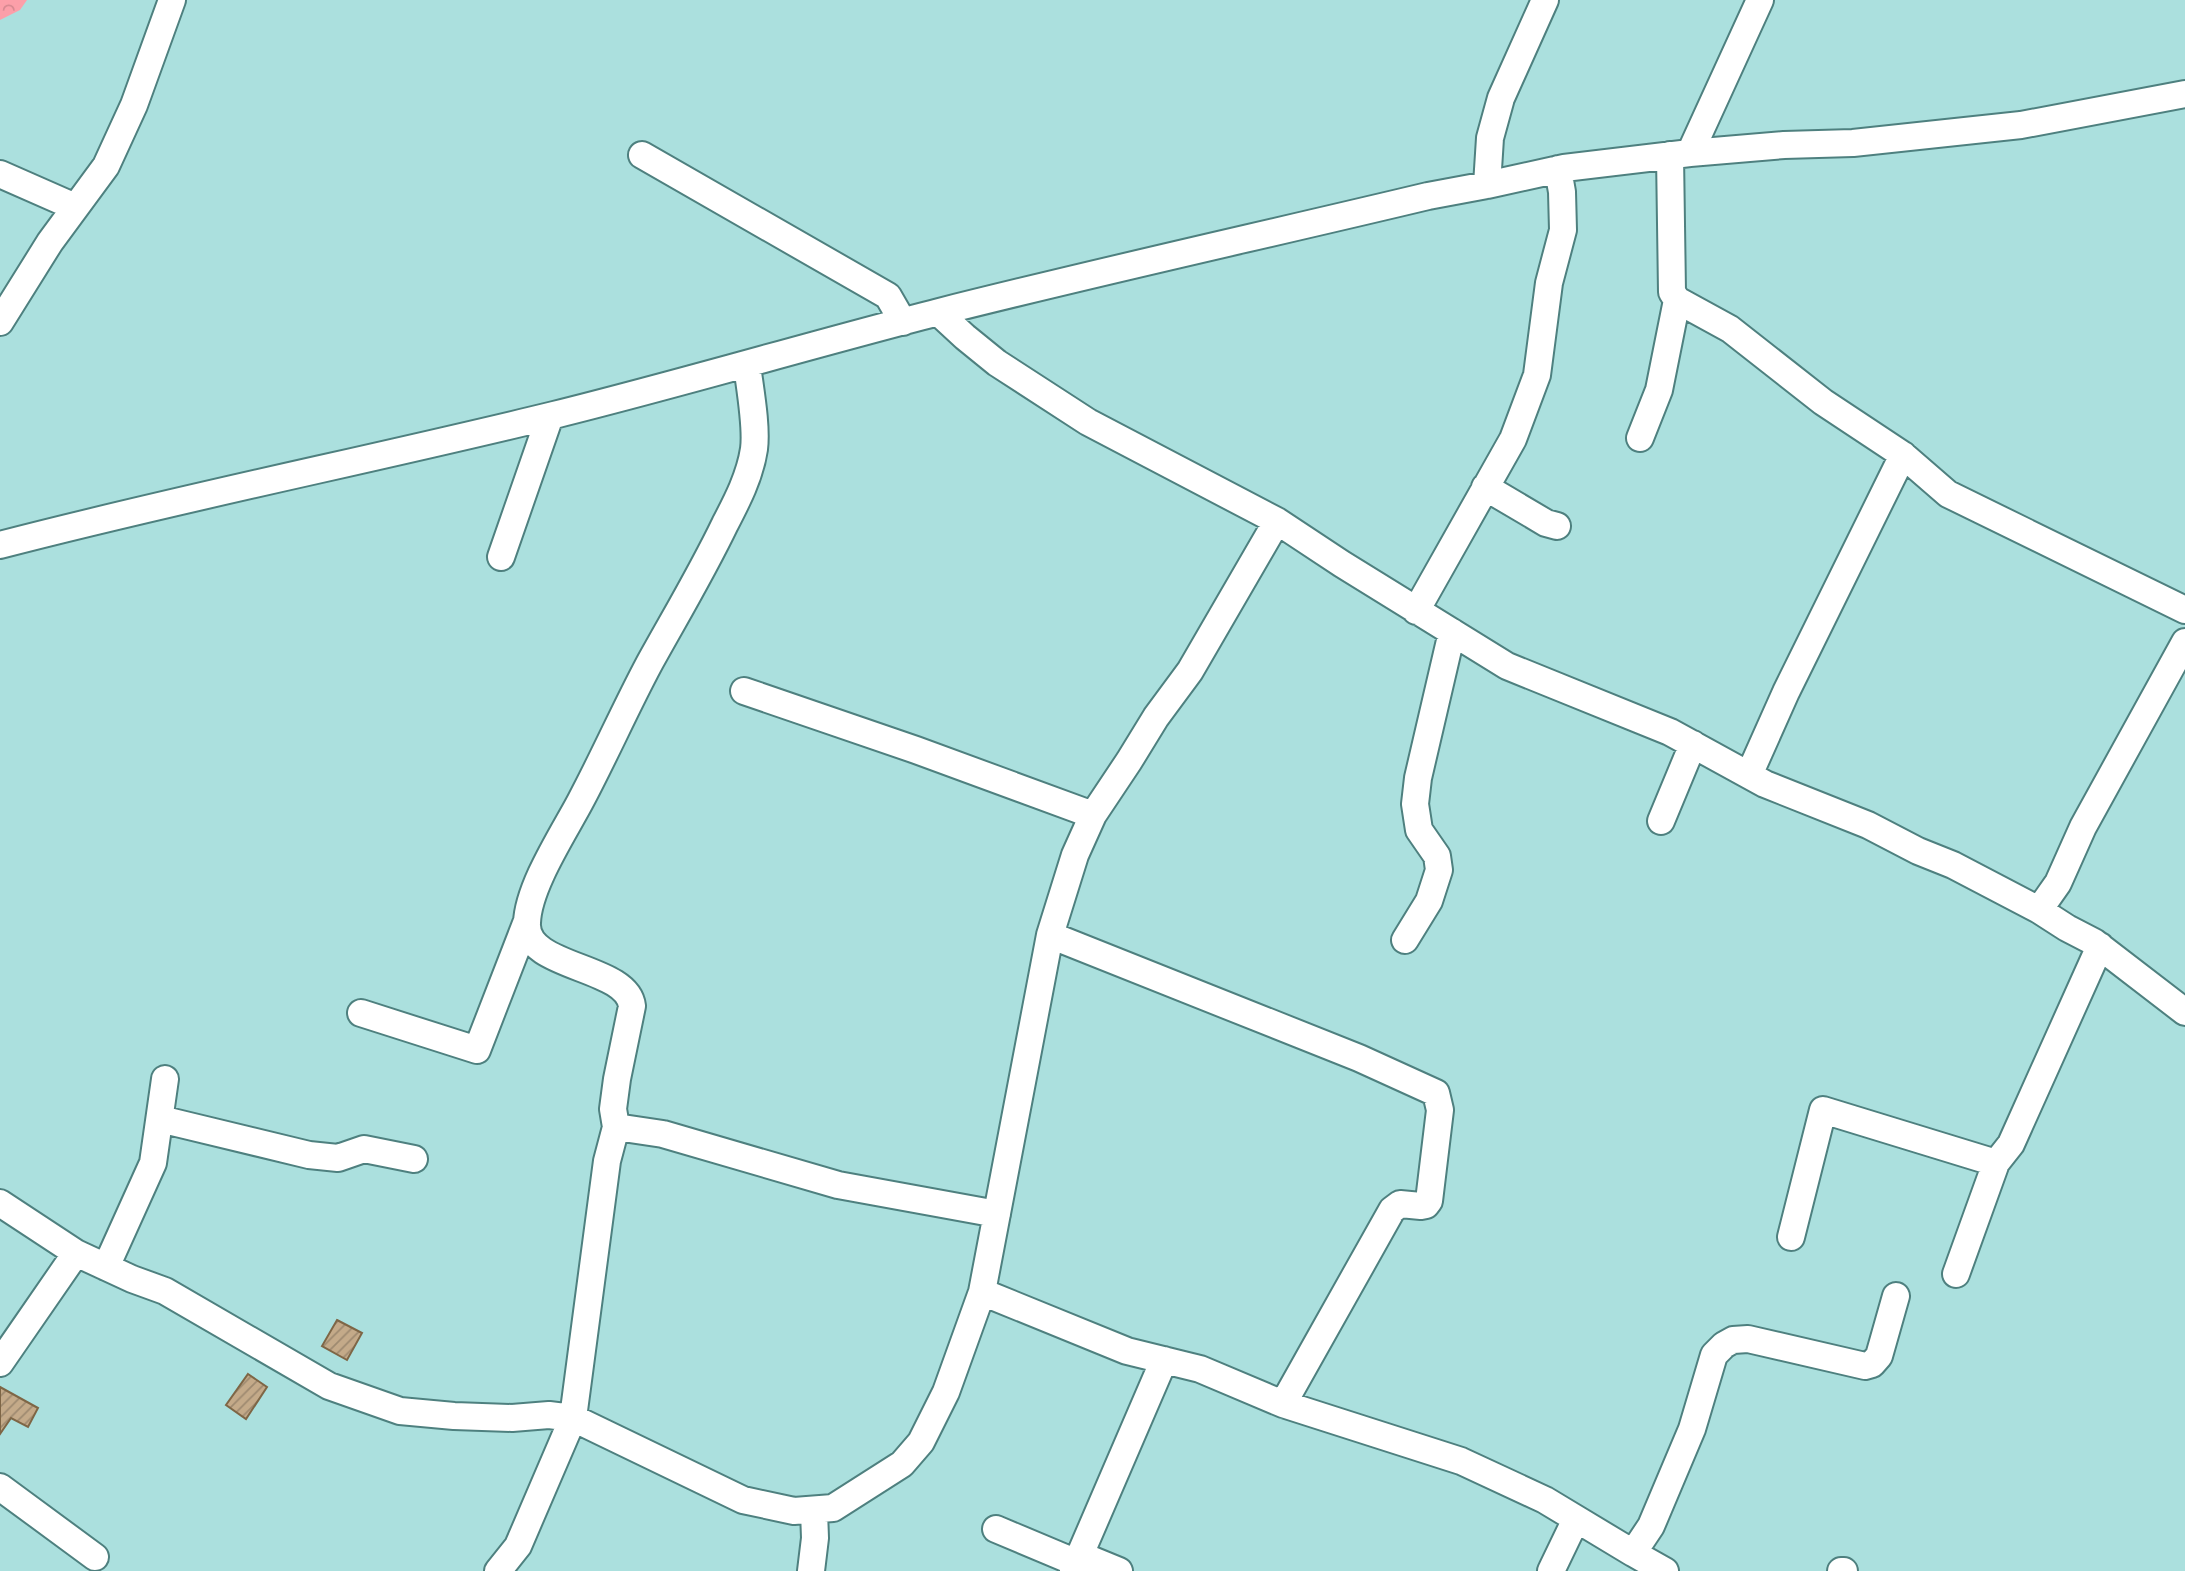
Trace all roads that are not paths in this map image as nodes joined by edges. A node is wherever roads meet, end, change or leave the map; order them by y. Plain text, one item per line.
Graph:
1 (173, 0) edge
2 (1545, 0) edge
3 (1759, 0) edge
4 (2185, 94) edge
5 (1680, 154) junction
6 (642, 155) dead end
7 (1558, 169) junction
8 (0, 174) edge
9 (1487, 185) junction
10 (75, 207) junction
11 (1677, 300) junction
12 (939, 313) junction
13 (0, 322) edge
14 (903, 322) junction
15 (747, 365) junction
16 (550, 416) junction
17 (1640, 438) dead end
18 (1903, 455) junction
19 (1485, 487) junction
20 (1277, 521) junction
21 (1557, 526) dead end
22 (0, 545) edge
23 (501, 557) dead end
24 (2185, 610) edge
25 (1416, 611) junction
26 (1452, 632) junction
27 (2185, 642) edge
28 (744, 691) dead end
29 (1693, 744) junction
30 (1749, 775) junction
31 (1093, 815) junction
32 (1661, 821) dead end
33 (2039, 910) junction
34 (527, 921) junction
35 (1050, 935) junction
36 (1405, 940) dead end
37 (2100, 946) junction
38 (2185, 1012) edge
39 (361, 1013) dead end
40 (165, 1080) dead end
41 (160, 1119) junction
42 (616, 1127) junction
43 (414, 1159) dead end
44 (1996, 1163) junction
45 (0, 1203) edge
46 (997, 1213) junction
47 (1791, 1237) dead end
48 (76, 1253) junction
49 (106, 1267) junction
50 (1956, 1274) dead end
51 (982, 1292) junction
52 (1896, 1296) dead end
53 (1164, 1360) junction
54 (0, 1363) edge
55 (1283, 1404) junction
56 (573, 1418) junction
57 (0, 1487) edge
58 (814, 1511) junction
59 (1576, 1519) junction
60 (996, 1529) dead end
61 (1633, 1553) junction
62 (94, 1557) dead end
63 (1077, 1563) edge
64 (498, 1571) edge
65 (811, 1571) edge
66 (1119, 1571) edge
67 (1551, 1571) edge
68 (1665, 1571) edge

1 - 10 street
2 - 9 street
3 - 5 street
4 - 5 street
5 - 7 street
5 - 11 street
6 - 14 street
7 - 9 street
7 - 19 street
8 - 10 street
9 - 12 street
10 - 13 street
11 - 17 street
11 - 18 street
12 - 14 street
12 - 20 street
14 - 15 street
15 - 16 street
15 - 34 street
16 - 22 street
16 - 23 street
18 - 24 street
18 - 30 street
19 - 21 street
19 - 25 street
20 - 25 street
20 - 31 street
25 - 26 street
26 - 29 street
26 - 36 street
27 - 33 street
28 - 31 street
29 - 30 street
29 - 32 street
30 - 33 street
31 - 35 street
33 - 37 street
34 - 39 street
34 - 42 street
35 - 46 street
35 - 55 street
37 - 38 street
37 - 44 street
40 - 41 street
41 - 43 street
41 - 49 street
42 - 46 street
42 - 56 street
44 - 47 street
44 - 50 street
45 - 48 street
46 - 51 street
48 - 49 street
48 - 54 street
49 - 56 street
51 - 53 street
51 - 58 street
52 - 61 street
53 - 55 street
53 - 63 street
55 - 59 street
56 - 58 street
56 - 64 street
57 - 62 street
58 - 65 street
59 - 61 street
59 - 67 street
60 - 63 street
61 - 68 street
63 - 66 street

